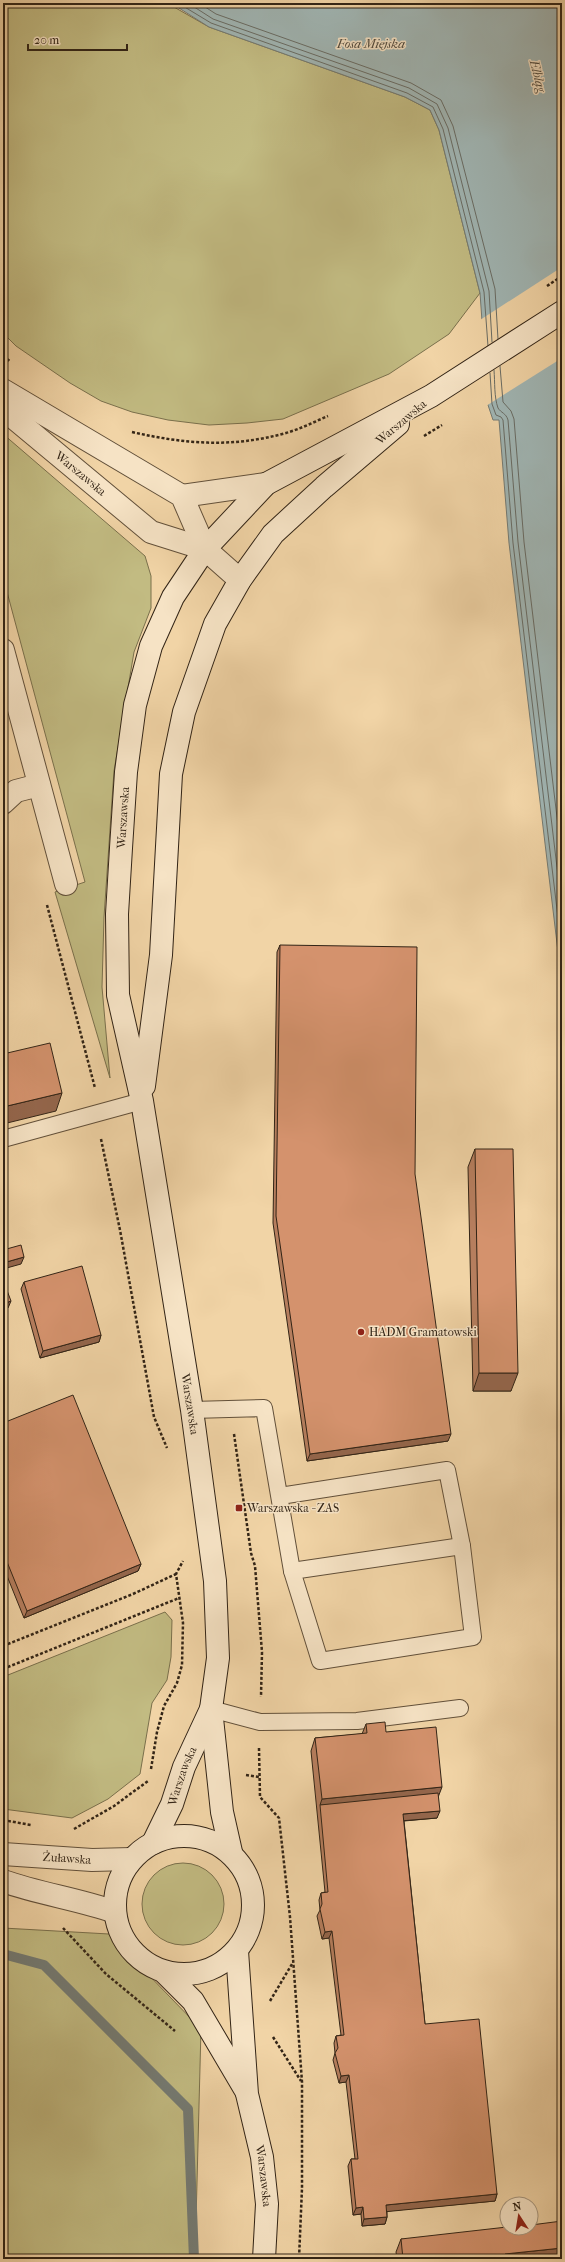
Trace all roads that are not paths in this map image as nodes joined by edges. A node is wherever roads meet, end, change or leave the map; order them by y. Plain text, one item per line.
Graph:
1 (562, 312) edge
2 (3, 390) edge
3 (431, 396) junction
4 (3, 409) edge
5 (266, 484) junction
6 (182, 496) junction
7 (205, 549) junction
8 (240, 580) junction
9 (3, 650) edge
10 (39, 785) junction
11 (3, 803) edge
12 (66, 884) dead end
13 (142, 1101) junction
14 (3, 1139) edge
15 (192, 1410) junction
16 (280, 1496) junction
17 (462, 1546) junction
18 (292, 1571) junction
19 (460, 1708) dead end
20 (212, 1709) junction
21 (153, 1843) junction
22 (231, 1852) junction
23 (3, 1854) edge
24 (131, 1859) junction
25 (3, 1881) edge
26 (115, 1912) junction
27 (236, 1951) junction
28 (164, 1972) junction
29 (247, 2094) junction
30 (264, 2259) edge

1 - 3 main road
2 - 6 main road
3 - 5 main road, Warszawska
3 - 8 main road, Warszawska
4 - 7 main road, Warszawska
5 - 6 main road, Warszawska
5 - 7 main road, Warszawska
6 - 7 main road, Warszawska
7 - 8 main road, Warszawska
7 - 13 main road, Warszawska
8 - 13 main road, Warszawska
9 - 10 main road
10 - 11 main road
10 - 12 main road
13 - 14 lane
13 - 15 main road, Warszawska
15 - 16 lane
15 - 20 main road, Warszawska
16 - 17 lane
16 - 18 lane
17 - 18 lane
17 - 18 lane
19 - 20 lane
20 - 21 main road, Warszawska
20 - 22 main road, Warszawska
21 - 22 main road
21 - 24 main road
22 - 27 main road
23 - 24 main road, Żuławska
24 - 26 main road
25 - 26 main road
26 - 28 main road
27 - 28 main road
27 - 29 main road, Warszawska
28 - 29 main road, Warszawska
29 - 30 main road, Warszawska

